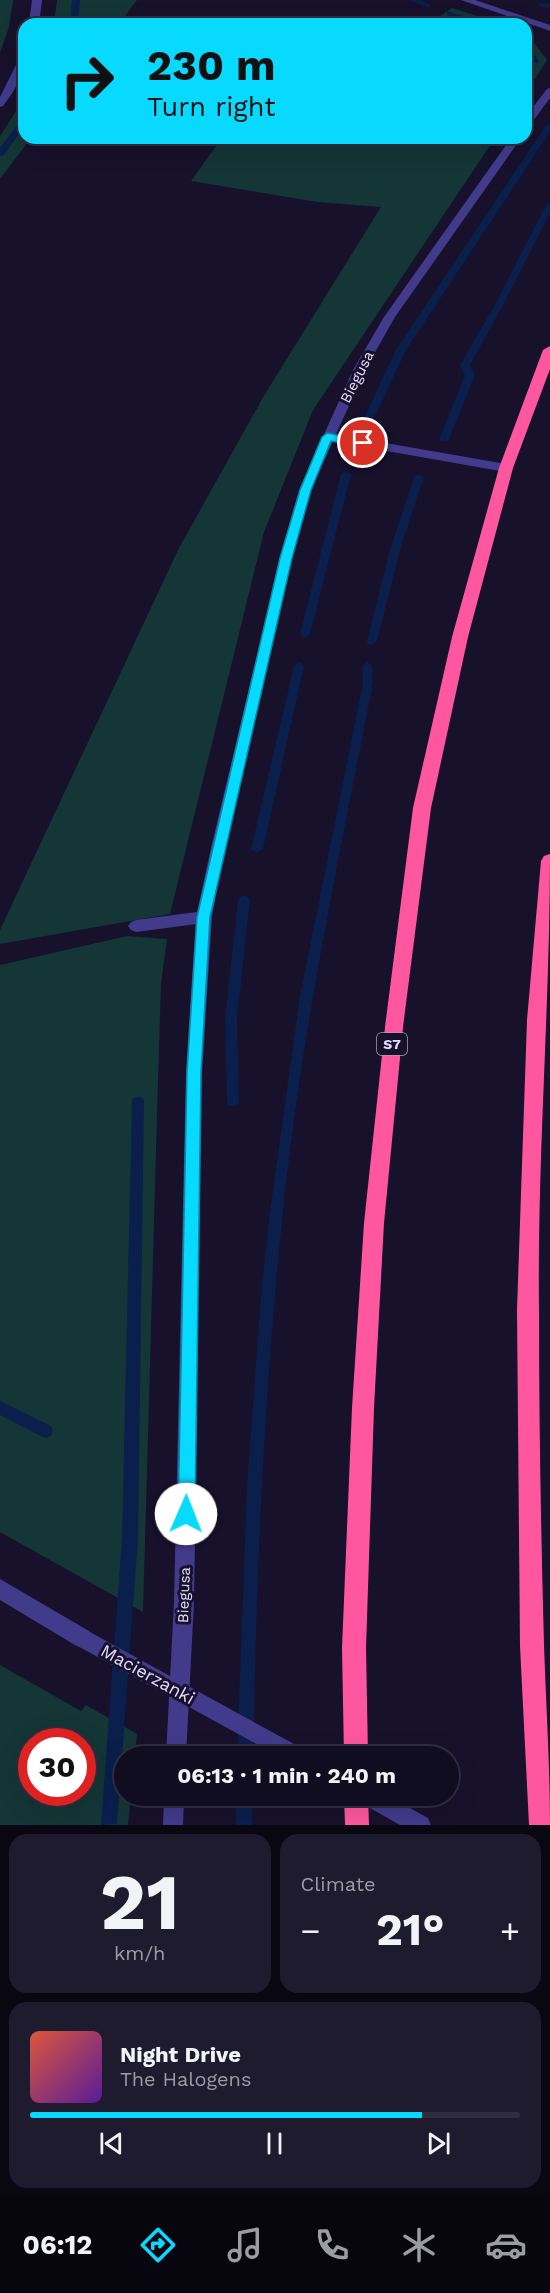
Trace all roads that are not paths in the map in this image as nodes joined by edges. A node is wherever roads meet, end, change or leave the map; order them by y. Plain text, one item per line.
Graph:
1 (37, 0) edge
2 (465, 0) edge
3 (35, 18) edge
4 (520, 18) edge
5 (532, 22) edge
6 (550, 28) edge
7 (18, 72) edge
8 (550, 91) edge
9 (0, 104) edge
10 (532, 115) edge
11 (512, 144) edge
12 (550, 350) edge
13 (327, 437) junction
14 (506, 468) junction
15 (550, 861) edge
16 (204, 917) junction
17 (136, 926) dead end
18 (0, 1589) edge
19 (177, 1746) edge
20 (279, 1746) edge
21 (356, 1746) edge
22 (174, 1806) edge
23 (356, 1806) edge
24 (386, 1806) edge
25 (173, 1825) edge
26 (357, 1825) edge
27 (421, 1825) edge
28 (541, 1825) edge

1 - 3 street
2 - 4 street
5 - 6 street
7 - 9 street
8 - 10 street
11 - 13 street, Biegusa
12 - 14 highway, S7
13 - 14 street
13 - 16 street, Biegusa
14 - 21 highway, S7
15 - 28 highway
16 - 17 street
16 - 19 street, Biegusa
18 - 20 street, Macierzanki, bridge
22 - 25 street
23 - 26 highway
24 - 27 street

